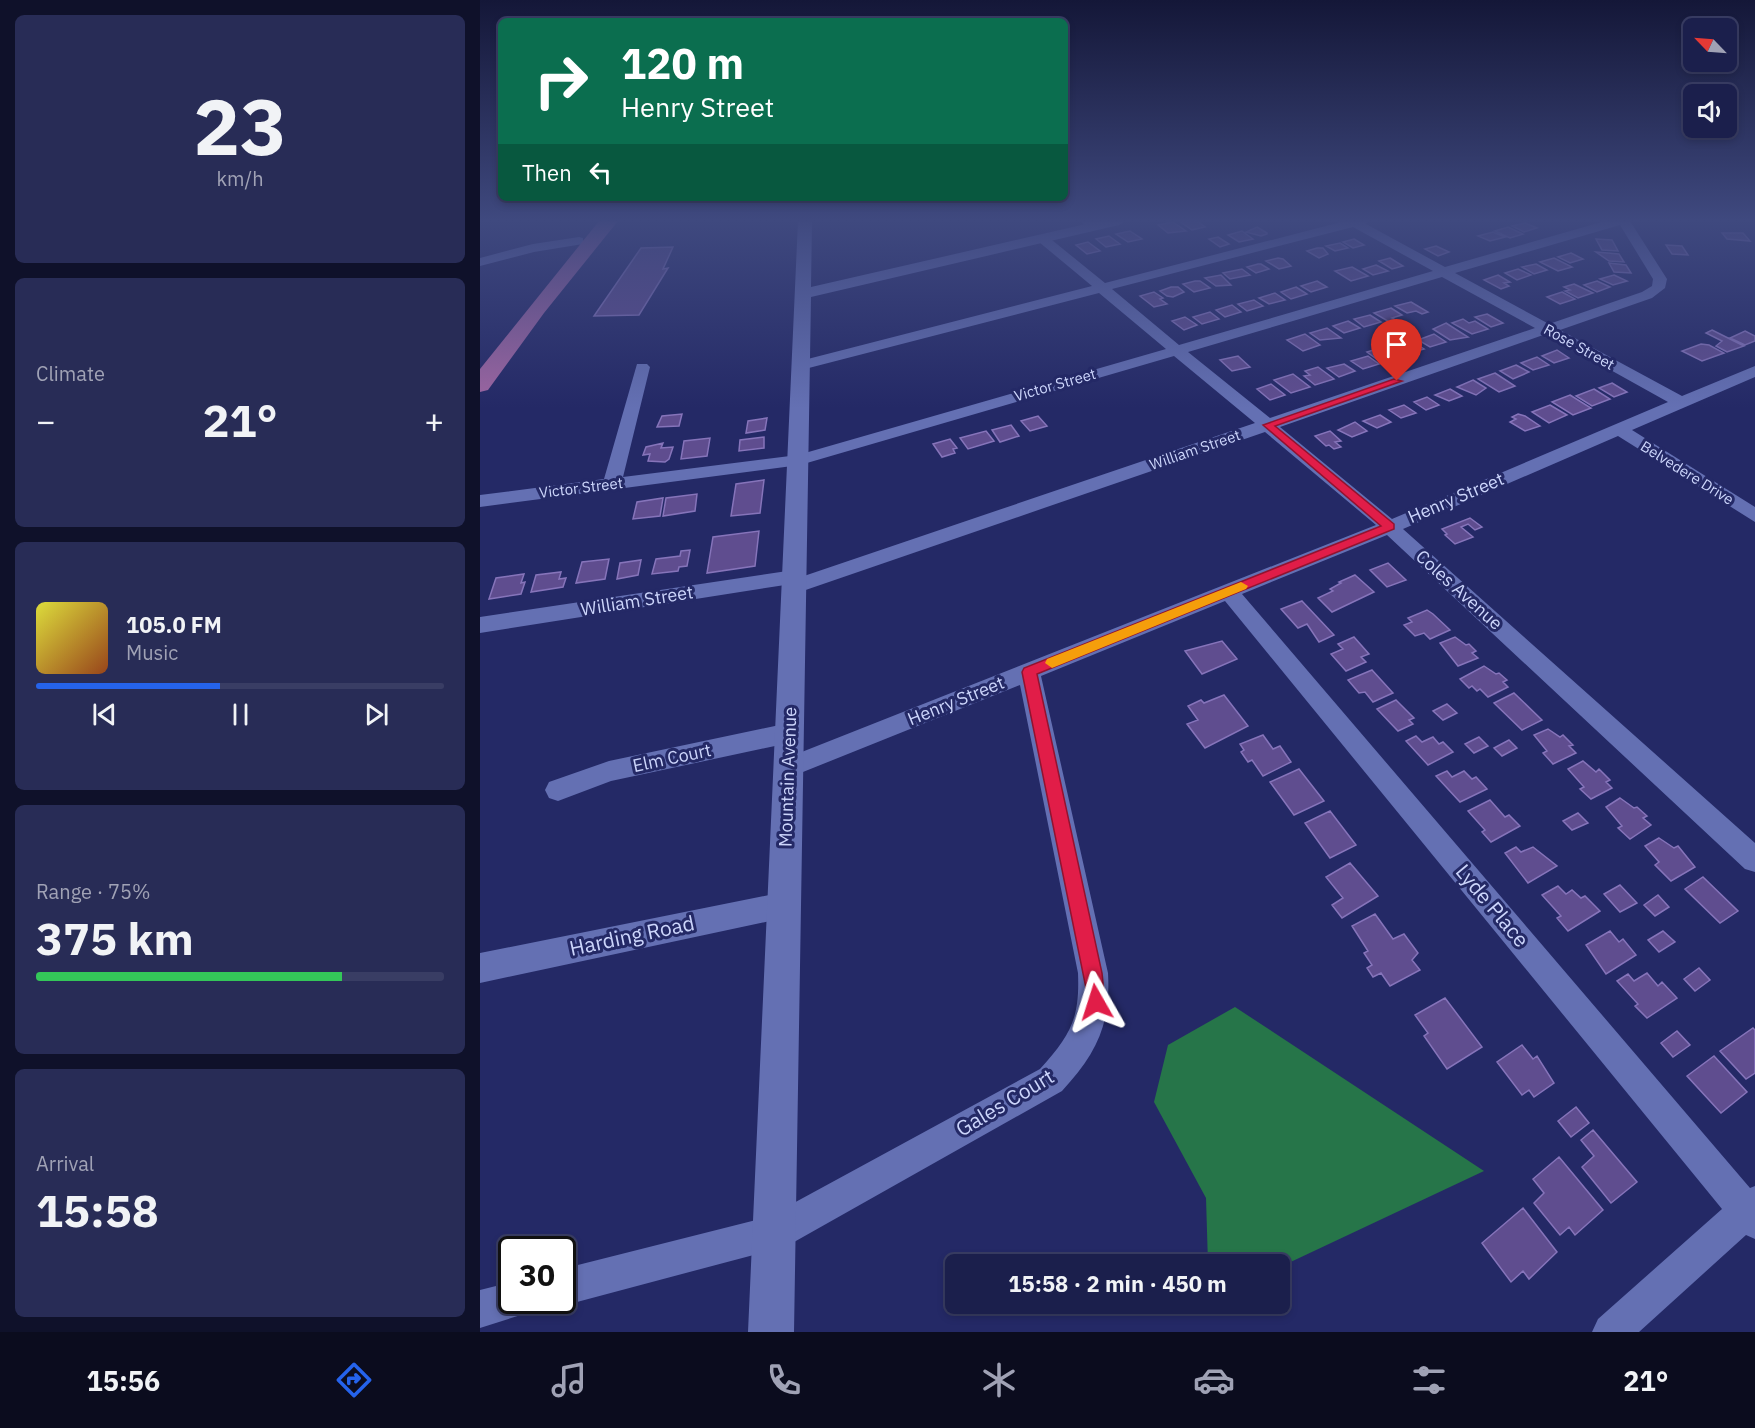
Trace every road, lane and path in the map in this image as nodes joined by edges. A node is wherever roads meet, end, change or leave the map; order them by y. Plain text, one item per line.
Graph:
1 (545, 283) edge
2 (558, 283) edge
3 (803, 283) edge
4 (850, 283) edge
5 (1097, 283) edge
6 (1122, 283) edge
7 (1406, 283) edge
8 (1464, 283) edge
9 (1659, 283) edge
10 (1103, 288) junction
11 (803, 294) junction
12 (1548, 329) junction
13 (1177, 350) junction
14 (480, 362) edge
15 (801, 365) junction
16 (642, 367) dead end
17 (1755, 371) edge
18 (480, 385) edge
19 (1682, 403) junction
20 (1268, 425) junction
21 (1619, 429) junction
22 (798, 460) junction
23 (612, 485) junction
24 (480, 501) edge
25 (1755, 516) edge
26 (1390, 526) junction
27 (794, 582) junction
28 (1228, 591) junction
29 (480, 625) edge
30 (1029, 672) junction
31 (789, 733) junction
32 (788, 768) junction
33 (558, 790) dead end
34 (1755, 860) edge
35 (784, 905) junction
36 (480, 968) edge
37 (1752, 1212) edge
38 (774, 1233) junction
39 (576, 1284) edge
40 (498, 1304) edge
41 (480, 1309) edge
42 (771, 1332) edge
43 (1611, 1332) edge

1 - 14 highway
2 - 18 highway
3 - 11 street, Mountain Avenue
4 - 11 street
5 - 10 street, Coles Avenue
6 - 10 street
7 - 13 street, Victor Street
8 - 12 street, Rose Street
9 - 12 street, William Street
10 - 13 street, Coles Avenue
10 - 15 street
11 - 15 street, Mountain Avenue
12 - 19 street, Rose Street
12 - 20 street, William Street
13 - 20 street, Coles Avenue
13 - 22 street, Victor Street
15 - 22 street, Mountain Avenue
16 - 23 street
17 - 19 street, Henry Street
19 - 21 street, Henry Street
20 - 26 street, Coles Avenue
20 - 27 street, William Street
21 - 25 street, Belvedere Drive
21 - 26 street, Henry Street
22 - 23 street, Victor Street
22 - 27 street, Mountain Avenue
23 - 24 street, Victor Street
26 - 28 street, Henry Street
26 - 34 street, Coles Avenue
27 - 29 street, William Street
27 - 31 street, Mountain Avenue
28 - 30 street, Henry Street
28 - 37 street, Lyde Place
30 - 32 street, Henry Street
30 - 38 street, Gales Court
31 - 32 street, Mountain Avenue
31 - 33 street, Elm Court
32 - 35 street, Mountain Avenue
35 - 36 street, Harding Road
35 - 38 street, Mountain Avenue
37 - 43 street
38 - 39 street, Gales Court
38 - 42 street, Mountain Avenue
40 - 41 street

